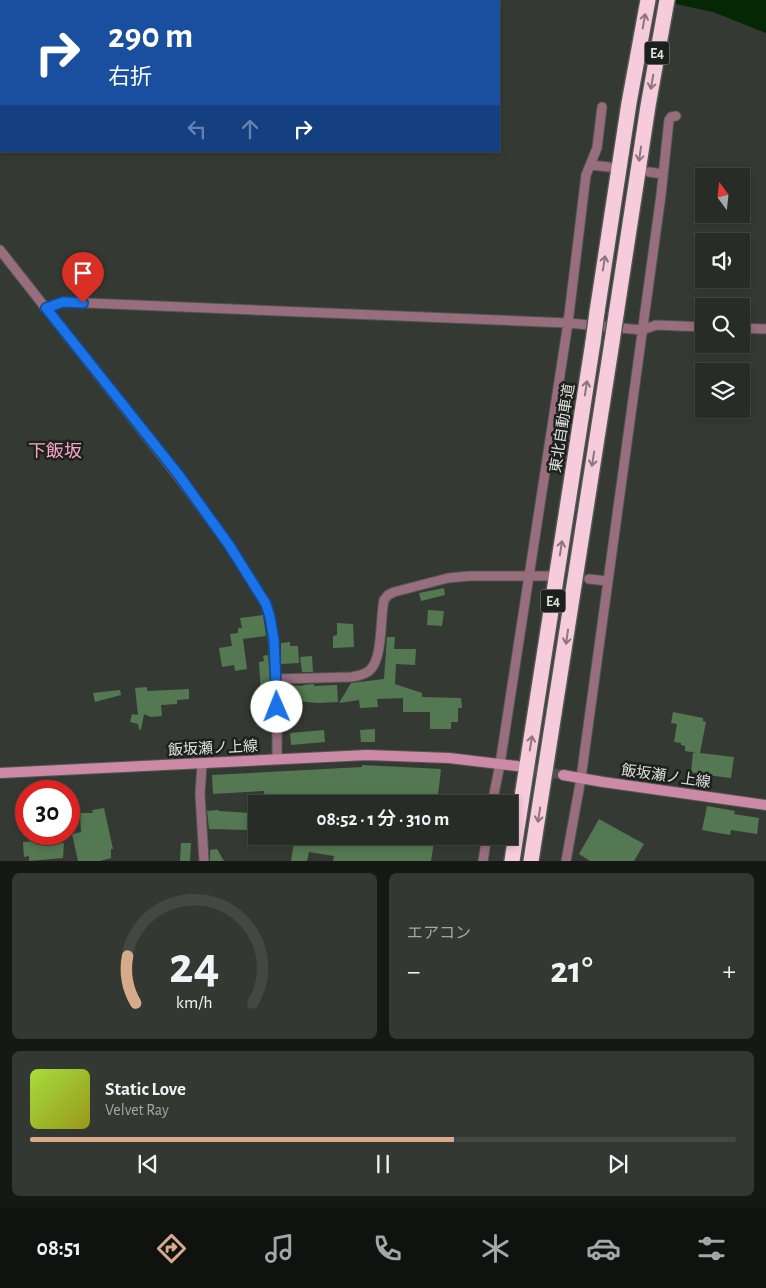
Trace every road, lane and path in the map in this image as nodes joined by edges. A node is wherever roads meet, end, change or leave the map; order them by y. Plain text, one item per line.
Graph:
1 (648, 0) edge
2 (667, 0) edge
3 (602, 107) dead end
4 (676, 116) dead end
5 (590, 165) junction
6 (609, 167) dead end
7 (649, 172) dead end
8 (663, 174) junction
9 (0, 250) edge
10 (46, 308) junction
11 (568, 323) junction
12 (695, 327) edge
13 (750, 328) edge
14 (766, 329) edge
15 (642, 330) junction
16 (528, 576) junction
17 (549, 576) dead end
18 (589, 579) dead end
19 (608, 581) junction
20 (277, 679) junction
21 (277, 759) junction
22 (202, 764) junction
23 (500, 764) junction
24 (517, 766) tunnel mouth
25 (0, 773) edge
26 (563, 775) tunnel mouth
27 (581, 778) junction
28 (494, 795) edge
29 (766, 804) edge
30 (486, 845) edge
31 (204, 860) edge
32 (483, 860) edge
33 (512, 860) edge
34 (531, 860) edge
35 (566, 860) edge

33 -> 1 highway, 東北自動車道 / E4, bridge
2 -> 34 highway, E4, bridge
3 - 5 street
4 - 8 street
5 - 6 street
5 - 11 street
7 - 8 street
8 - 15 street
9 - 10 street
10 - 11 street
10 - 20 street
11 - 15 street
11 - 16 street
12 - 15 street
13 - 14 street
15 - 19 street
16 - 17 street
16 - 20 street
16 - 23 street
18 - 19 street
19 - 27 street
20 - 21 street
21 - 22 main road, 飯坂瀬ノ上線
21 - 23 main road, 飯坂瀬ノ上線
22 - 25 main road, 飯坂瀬ノ上線
22 - 31 street
23 - 24 main road, 飯坂瀬ノ上線
23 - 28 street
26 - 27 main road, 飯坂瀬ノ上線
27 - 29 main road, 飯坂瀬ノ上線
27 - 35 street
30 - 32 street

